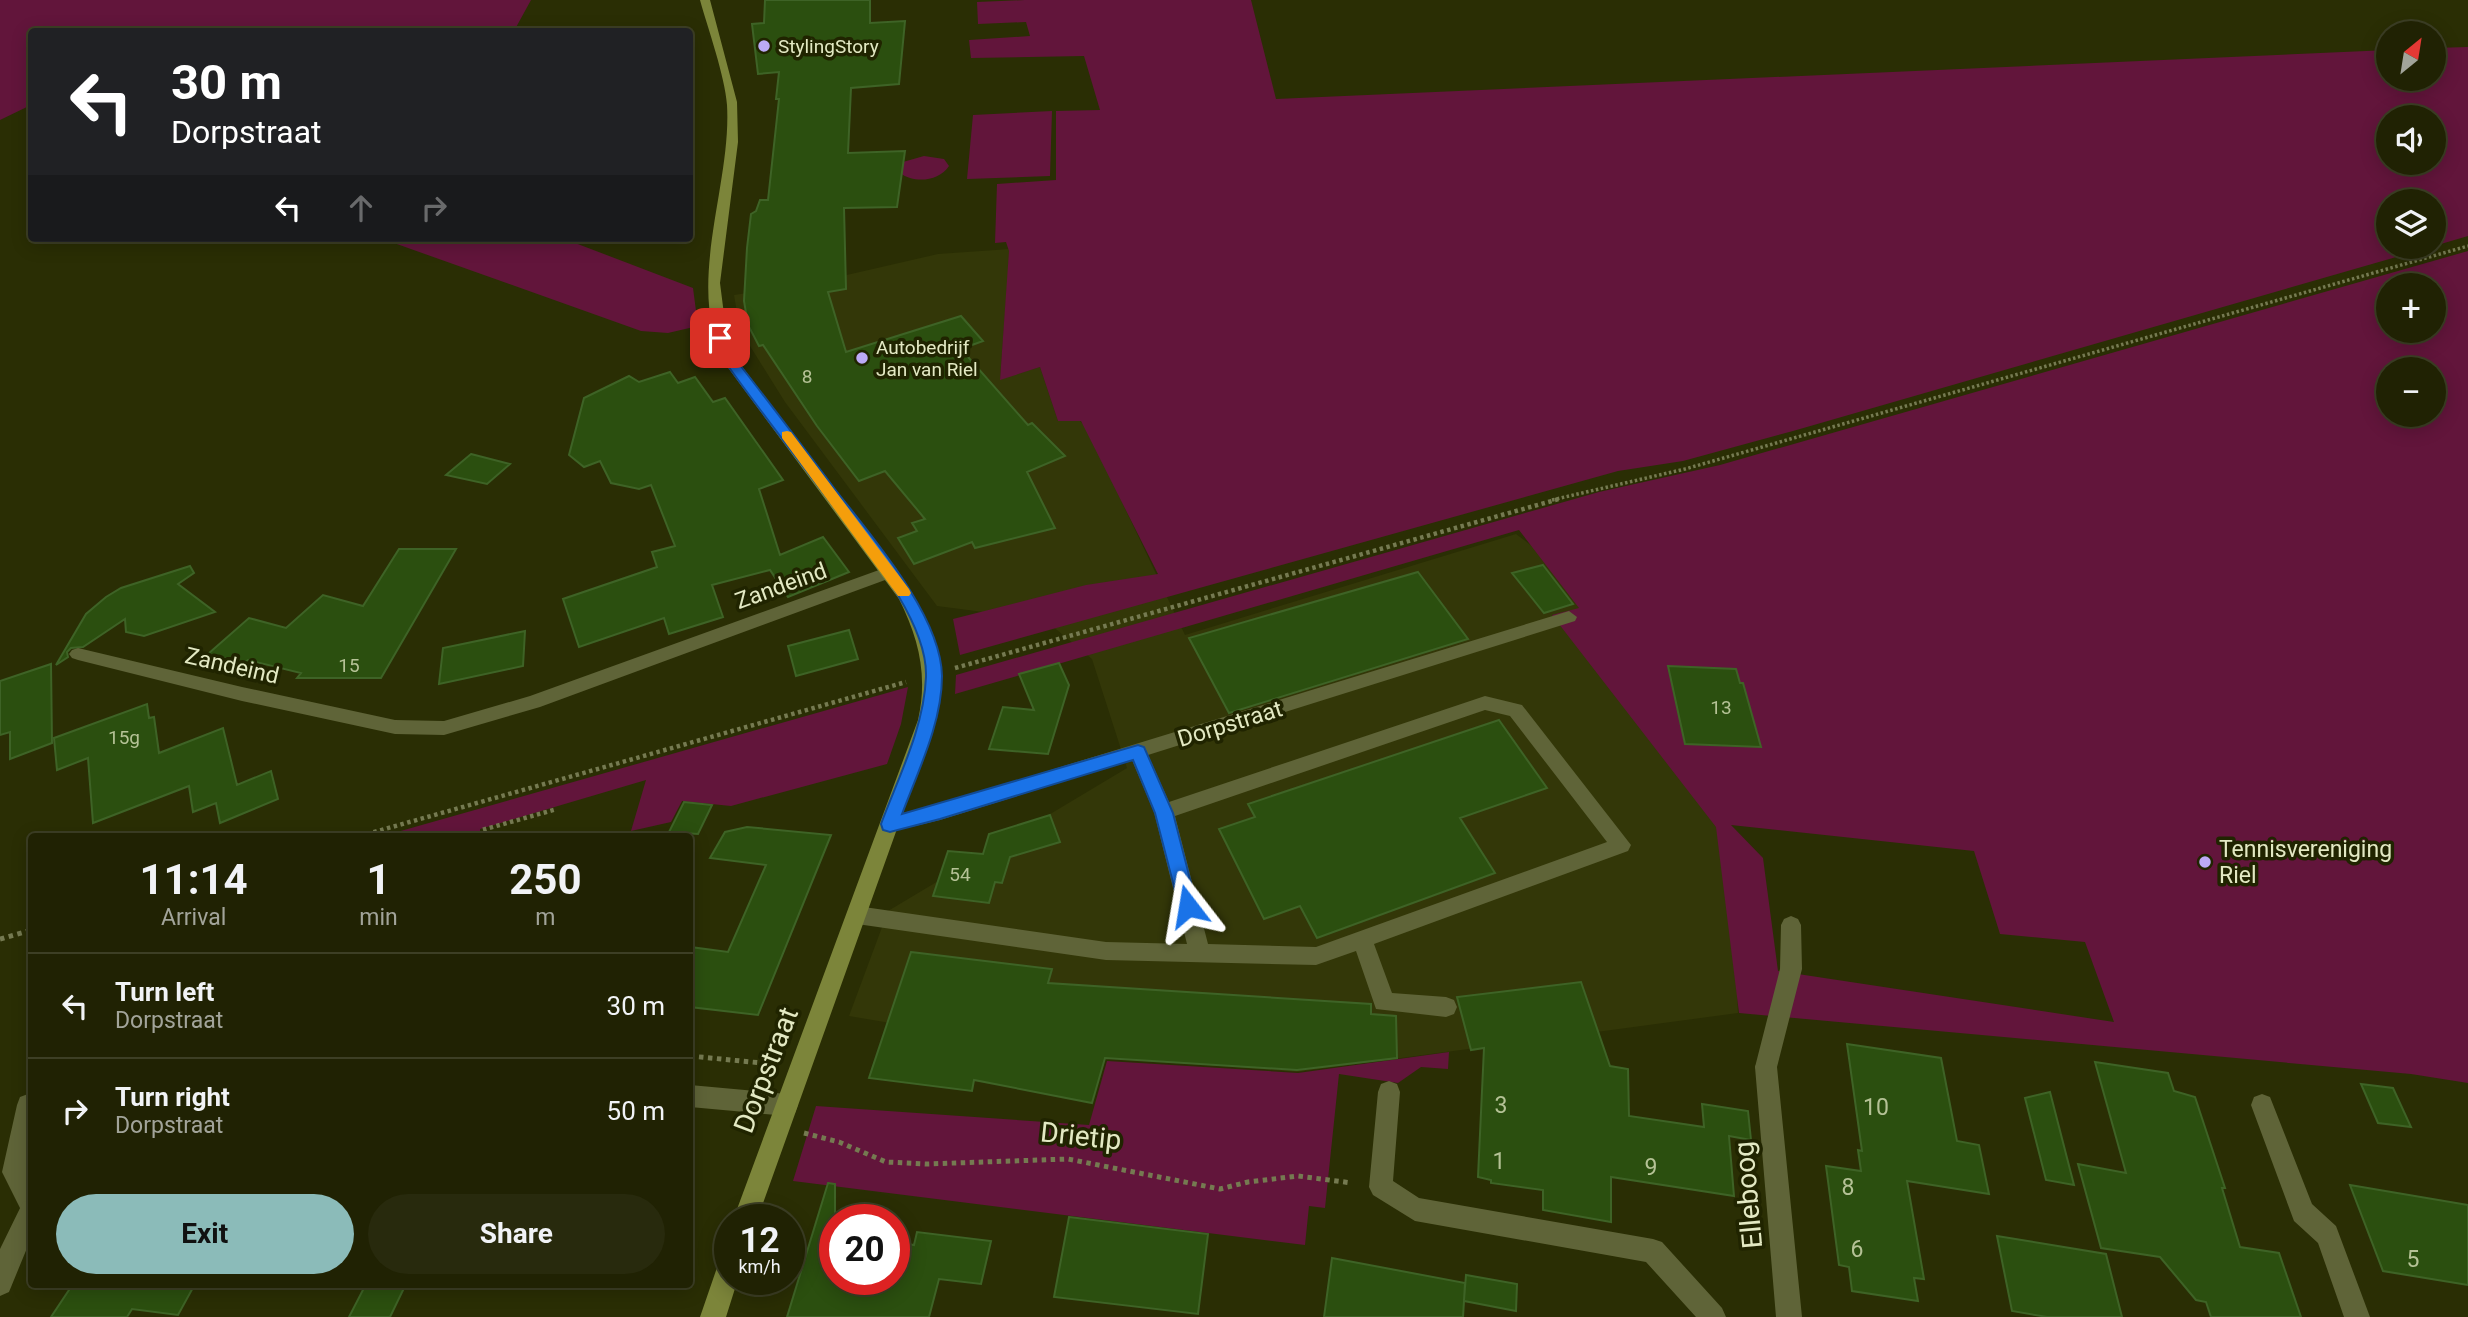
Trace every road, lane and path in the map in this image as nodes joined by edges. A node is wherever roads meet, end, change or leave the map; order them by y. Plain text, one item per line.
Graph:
1 (705, 0) edge
2 (2468, 246) edge
3 (890, 572) junction
4 (1569, 617) dead end
5 (78, 654) dead end
6 (934, 674) junction
7 (1138, 752) junction
8 (557, 809) dead end
9 (1164, 813) junction
10 (890, 824) junction
11 (371, 833) edge
12 (482, 833) edge
13 (857, 915) junction
14 (1791, 925) dead end
15 (28, 931) edge
16 (0, 939) edge
17 (1362, 939) junction
18 (1200, 953) junction
19 (1446, 1007) dead end
20 (693, 1056) edge
21 (801, 1067) junction
22 (1389, 1092) dead end
23 (693, 1096) edge
24 (28, 1105) dead end
25 (787, 1105) junction
26 (2262, 1105) dead end
27 (778, 1127) junction
28 (1381, 1187) junction
29 (28, 1197) edge
30 (751, 1204) edge
31 (28, 1217) edge
32 (8, 1243) edge
33 (0, 1283) edge
34 (720, 1295) edge
35 (712, 1317) edge
36 (1713, 1317) edge
37 (1789, 1317) edge
38 (2357, 1317) edge

1 - 3 street
2 - 6 path
3 - 5 street, Zandeind
3 - 6 street, Dorpstraat
4 - 7 street, Dorpstraat
6 - 10 street, Dorpstraat
6 - 11 path
7 - 9 street
7 - 10 street, Dorpstraat
8 - 12 path
9 - 17 street
9 - 18 street
10 - 13 street, Dorpstraat
13 - 18 street
13 - 21 street, Dorpstraat
14 - 37 street, Elleboog
15 - 16 path
17 - 18 street
17 - 19 street
20 - 21 path
21 - 25 street, Dorpstraat
22 - 28 street
23 - 25 street
24 - 29 street
25 - 27 street, Dorpstraat
26 - 38 street
27 - 28 path, Drietip
27 - 30 street, Dorpstraat
28 - 36 street
31 - 32 street
32 - 33 street
34 - 35 street

